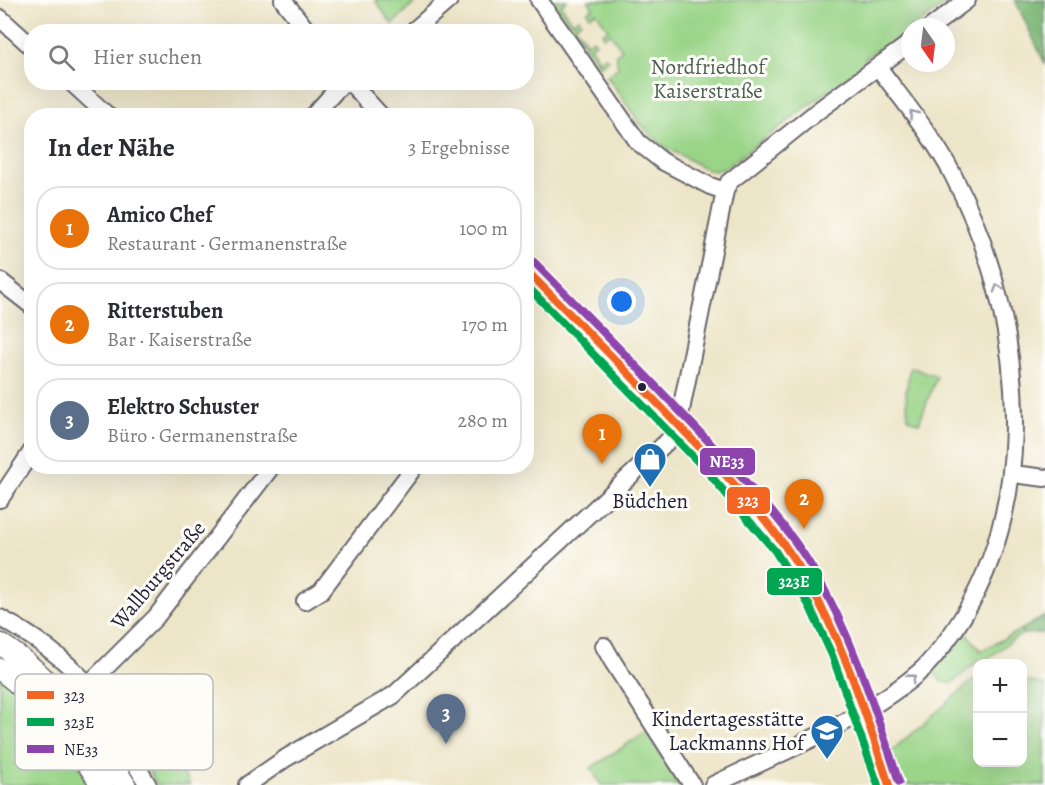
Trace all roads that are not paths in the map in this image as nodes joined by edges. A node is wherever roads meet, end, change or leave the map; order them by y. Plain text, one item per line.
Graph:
1 (283, 0) edge
2 (450, 0) edge
3 (539, 0) edge
4 (967, 0) edge
5 (0, 18) edge
6 (943, 18) edge
7 (302, 24) edge
8 (422, 24) edge
9 (24, 40) edge
10 (901, 50) edge
11 (878, 67) junction
12 (80, 90) edge
13 (336, 90) edge
14 (356, 90) edge
15 (99, 108) edge
16 (320, 108) edge
17 (373, 108) edge
18 (725, 191) junction
19 (534, 277) edge
20 (0, 281) edge
21 (24, 300) edge
22 (678, 425) junction
23 (24, 463) edge
24 (266, 474) edge
25 (409, 474) edge
26 (1021, 475) junction
27 (1045, 478) edge
28 (0, 499) edge
29 (305, 601) dead end
30 (0, 618) edge
31 (0, 644) edge
32 (604, 646) dead end
33 (0, 669) edge
34 (39, 674) edge
35 (79, 674) edge
36 (101, 674) edge
37 (15, 681) edge
38 (864, 711) junction
39 (92, 770) edge
40 (115, 770) edge
41 (139, 770) edge
42 (102, 785) edge
43 (125, 785) edge
44 (148, 785) edge
45 (247, 785) edge
46 (692, 785) edge
47 (713, 785) edge
48 (889, 785) edge

1 - 7 street
2 - 8 street
3 - 18 street
4 - 6 street
5 - 9 street
10 - 11 street
11 - 18 street
26 -> 11 street
12 - 15 street
13 - 16 street
14 - 17 street
18 - 22 street
19 - 22 street
20 - 21 street
22 - 38 street
22 - 45 street
23 - 28 street
24 - 36 street, Wallburgstraße
25 - 29 street
26 - 27 street
38 -> 26 street
30 - 35 street
31 - 34 main road
32 - 46 street
33 - 37 main road
38 - 47 street
38 - 48 street
39 - 42 main road
40 - 43 main road
41 - 44 street

